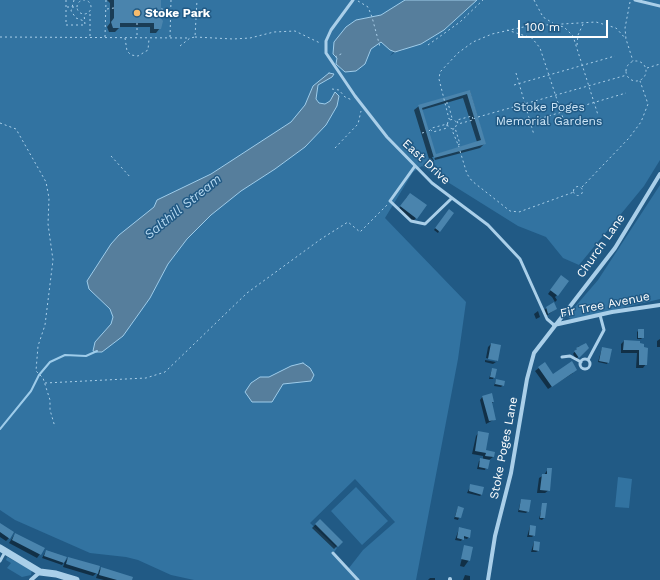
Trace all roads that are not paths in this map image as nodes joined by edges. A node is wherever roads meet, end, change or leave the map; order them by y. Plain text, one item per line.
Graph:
1 (353, 0) edge
2 (635, 0) edge
3 (660, 6) edge
4 (415, 166) junction
5 (660, 174) edge
6 (452, 198) junction
7 (660, 306) edge
8 (600, 315) junction
9 (554, 326) junction
10 (562, 357) dead end
11 (588, 360) junction
12 (581, 362) junction
13 (3, 549) edge
14 (333, 554) dead end
15 (0, 561) edge
16 (40, 572) junction
17 (31, 580) edge
18 (76, 580) edge
19 (358, 580) edge
20 (488, 580) edge

1 - 4 lane, East Drive
2 - 3 lane
4 - 6 lane, East Drive
4 - 6 lane
5 - 9 street, Church Lane
6 - 9 lane, East Drive
7 - 8 street, Fir Tree Avenue
8 - 9 street, Fir Tree Avenue
8 - 11 lane
9 - 20 street, Stoke Poges Lane
10 - 12 lane
11 - 12 lane
11 - 12 lane
13 - 15 lane
13 - 16 street
14 - 19 lane
16 - 17 street
16 - 18 street

